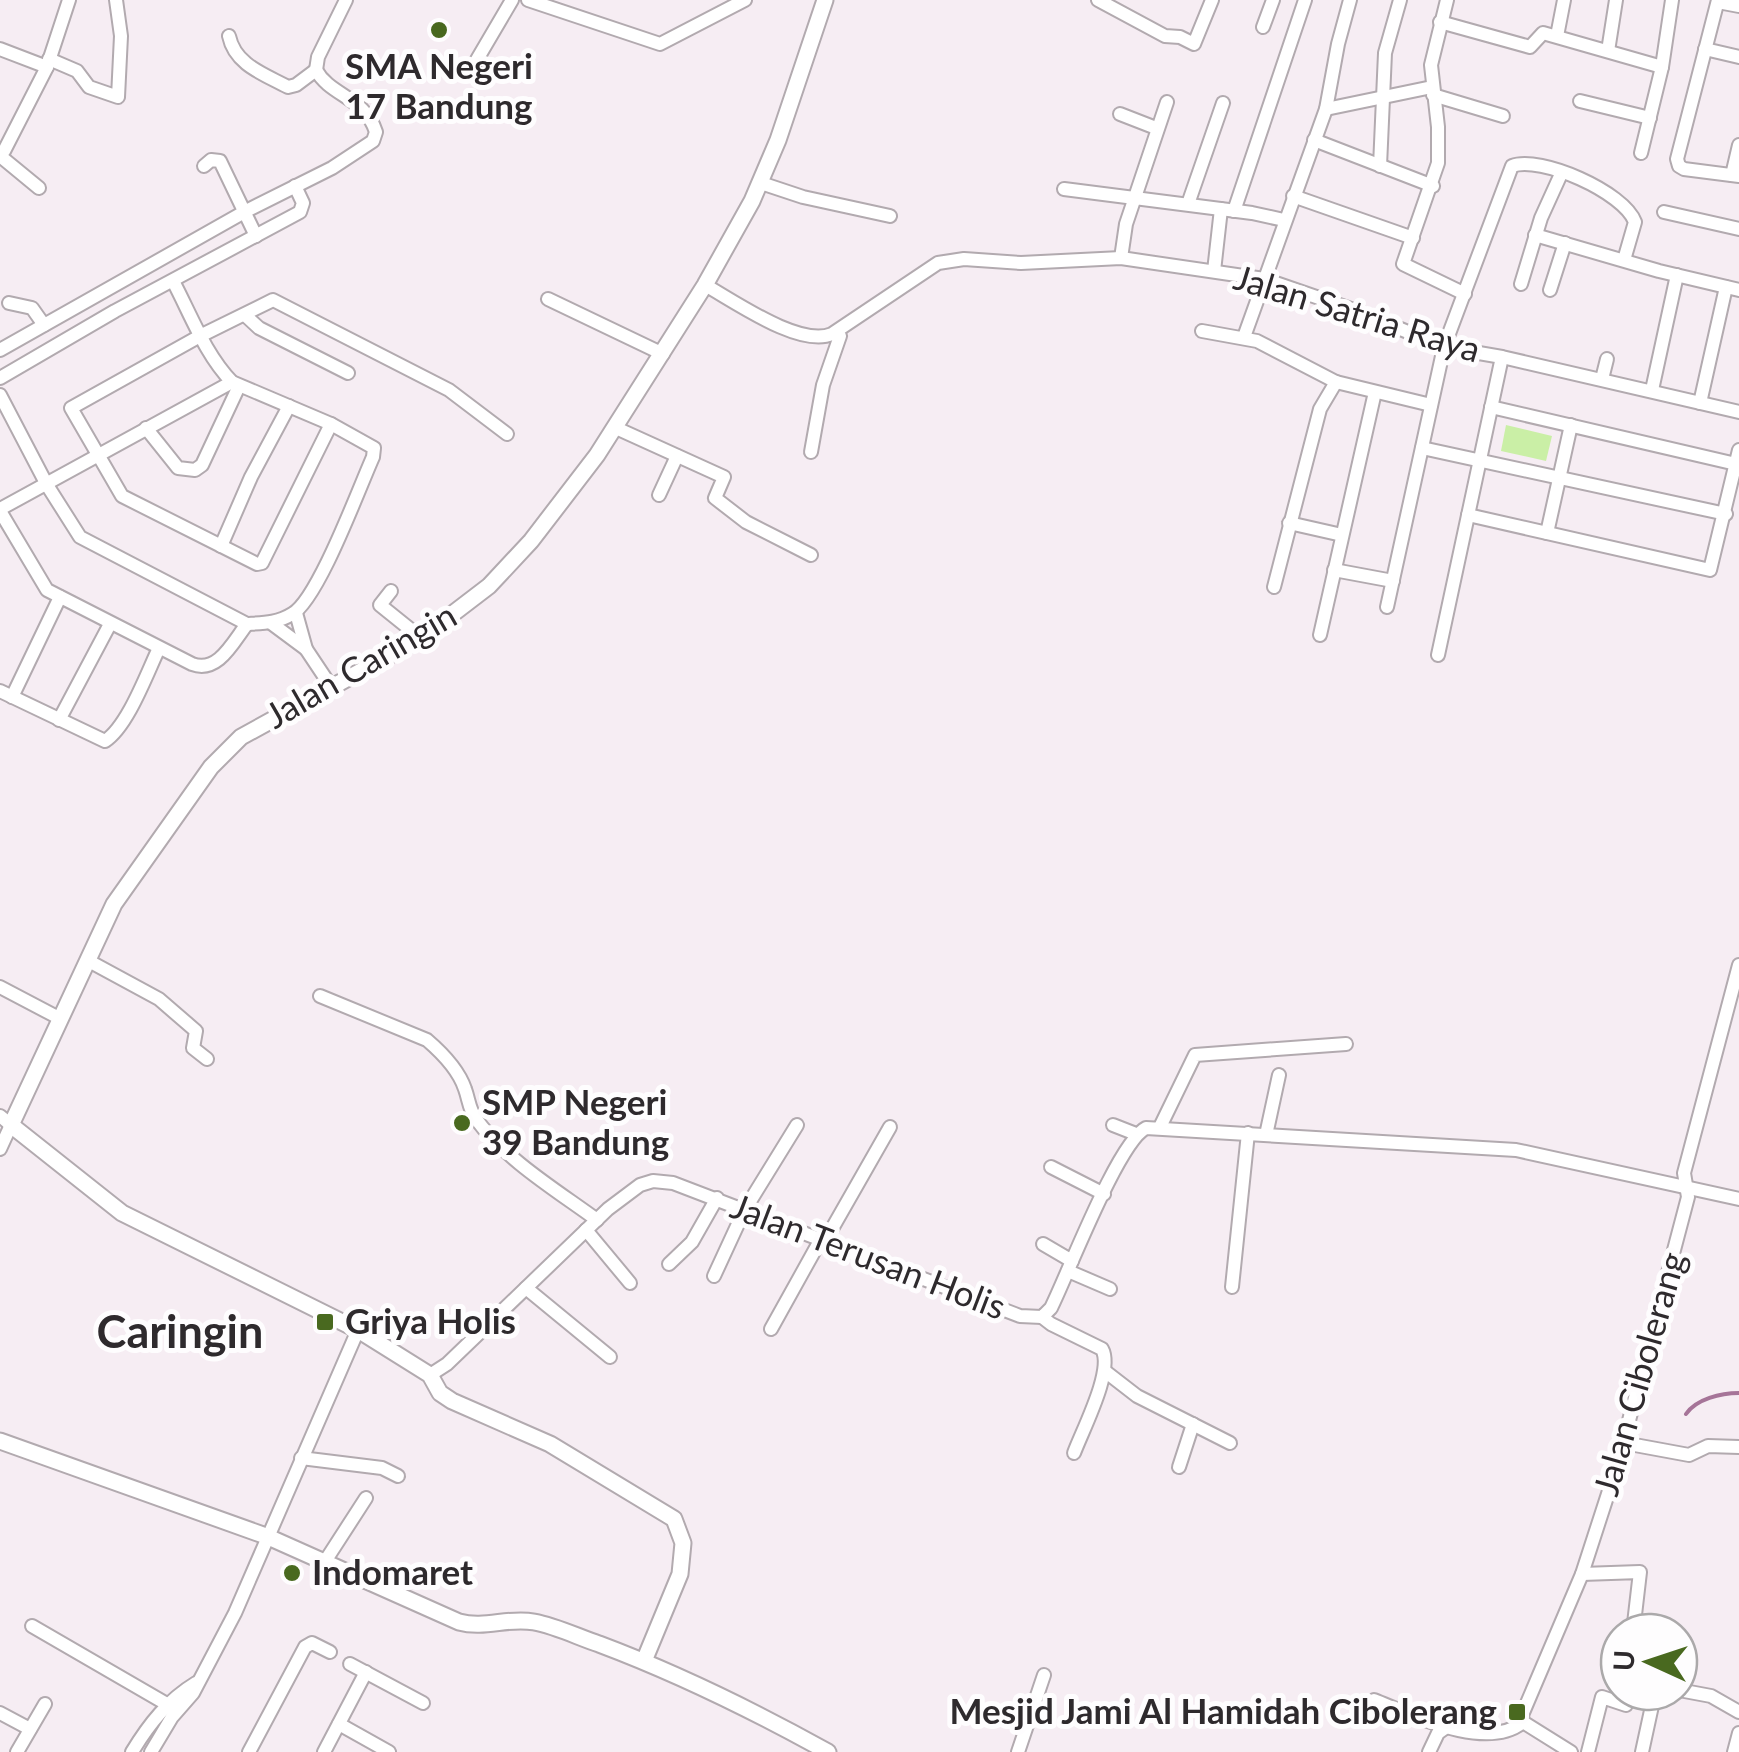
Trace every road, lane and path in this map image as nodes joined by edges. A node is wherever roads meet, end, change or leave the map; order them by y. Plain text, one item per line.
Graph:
1 (69, 0) edge
2 (116, 0) edge
3 (512, 0) edge
4 (528, 0) edge
5 (744, 0) edge
6 (825, 0) edge
7 (1098, 0) edge
8 (1212, 0) edge
9 (1274, 0) edge
10 (1305, 0) edge
11 (1350, 0) edge
12 (1400, 0) edge
13 (1447, 0) edge
14 (1564, 0) edge
15 (1616, 0) edge
16 (1672, 0) edge
17 (1718, 1) edge
18 (340, 2) edge
19 (1739, 6) edge
20 (1440, 22) junction
21 (1263, 27) dead end
22 (228, 36) dead end
23 (1557, 36) junction
24 (0, 49) edge
25 (1705, 49) junction
26 (1608, 51) junction
27 (1739, 58) edge
28 (48, 63) junction
29 (475, 64) dead end
30 (1662, 66) junction
31 (316, 70) junction
32 (1433, 91) junction
33 (1384, 98) junction
34 (1580, 101) dead end
35 (1167, 102) dead end
36 (1223, 103) dead end
37 (1326, 109) junction
38 (1120, 114) dead end
39 (1503, 116) dead end
40 (1650, 118) junction
41 (1156, 128) junction
42 (1314, 140) junction
43 (1739, 145) edge
44 (1, 153) edge
45 (1641, 153) dead end
46 (204, 166) dead end
47 (1380, 166) junction
48 (1561, 174) junction
49 (1736, 176) edge
50 (761, 183) junction
51 (295, 186) junction
52 (1432, 186) junction
53 (39, 188) dead end
54 (1064, 189) dead end
55 (1293, 196) junction
56 (1134, 198) junction
57 (1188, 204) junction
58 (246, 210) junction
59 (1228, 210) junction
60 (1664, 212) dead end
61 (890, 216) dead end
62 (1284, 220) junction
63 (1739, 229) edge
64 (1535, 235) junction
65 (256, 236) junction
66 (1413, 238) junction
67 (1565, 242) junction
68 (1121, 258) junction
69 (1624, 260) junction
70 (1214, 271) junction
71 (1677, 275) junction
72 (1264, 280) junction
73 (174, 281) junction
74 (1521, 284) dead end
75 (705, 285) junction
76 (1732, 288) edge
77 (1550, 290) dead end
78 (1465, 294) junction
79 (548, 299) dead end
80 (9, 303) dead end
81 (245, 315) junction
82 (44, 326) junction
83 (1202, 331) dead end
84 (200, 336) junction
85 (840, 336) dead end
86 (1244, 337) junction
87 (1444, 347) junction
88 (0, 350) edge
89 (663, 354) junction
90 (1502, 357) junction
91 (1607, 359) dead end
92 (348, 373) dead end
93 (0, 378) edge
94 (1602, 379) junction
95 (1336, 382) junction
96 (236, 384) junction
97 (1652, 390) junction
98 (1374, 392) junction
99 (0, 395) edge
100 (1700, 403) junction
101 (1431, 405) junction
102 (289, 406) junction
103 (1491, 408) junction
104 (1739, 412) edge
105 (6, 417) edge
106 (330, 424) junction
107 (1571, 425) junction
108 (146, 428) junction
109 (616, 428) junction
110 (506, 434) dead end
111 (1422, 448) junction
112 (1739, 450) edge
113 (811, 452) dead end
114 (96, 454) junction
115 (678, 456) junction
116 (1479, 461) junction
117 (1736, 464) junction
118 (1559, 479) junction
119 (47, 484) junction
120 (659, 495) dead end
121 (0, 510) edge
122 (1726, 514) junction
123 (1468, 515) junction
124 (1289, 523) junction
125 (1547, 533) junction
126 (1342, 535) junction
127 (221, 546) junction
128 (812, 555) dead end
129 (1334, 570) junction
130 (1393, 581) junction
131 (1274, 587) dead end
132 (391, 591) dead end
133 (60, 596) junction
134 (1387, 608) dead end
135 (296, 613) junction
136 (271, 623) junction
137 (110, 624) junction
138 (247, 624) junction
139 (1320, 635) dead end
140 (421, 638) junction
141 (159, 648) junction
142 (306, 649) junction
143 (1438, 654) dead end
144 (332, 688) junction
145 (6, 694) edge
146 (59, 720) junction
147 (87, 960) junction
148 (1739, 964) edge
149 (0, 987) edge
150 (320, 996) dead end
151 (60, 1018) junction
152 (1346, 1044) dead end
153 (208, 1059) dead end
154 (1279, 1075) dead end
155 (6, 1120) edge
156 (797, 1125) dead end
157 (1113, 1125) dead end
158 (890, 1127) dead end
159 (1160, 1127) junction
160 (1248, 1133) junction
161 (1136, 1134) junction
162 (1266, 1135) junction
163 (0, 1149) edge
164 (1051, 1168) dead end
165 (1685, 1185) junction
166 (1104, 1194) junction
167 (717, 1198) junction
168 (1739, 1198) edge
169 (744, 1211) junction
170 (592, 1225) junction
171 (823, 1240) junction
172 (1043, 1244) dead end
173 (669, 1264) dead end
174 (1070, 1266) junction
175 (714, 1276) dead end
176 (630, 1283) dead end
177 (1232, 1287) dead end
178 (526, 1288) junction
179 (1110, 1289) dead end
180 (1042, 1316) junction
181 (771, 1329) dead end
182 (358, 1330) junction
183 (610, 1357) dead end
184 (1106, 1372) junction
185 (430, 1375) junction
186 (1194, 1424) junction
187 (0, 1441) edge
188 (1230, 1442) dead end
189 (1624, 1443) junction
190 (1739, 1447) edge
191 (1074, 1454) dead end
192 (301, 1458) junction
193 (1179, 1467) dead end
194 (398, 1476) dead end
195 (366, 1498) dead end
196 (266, 1536) junction
197 (324, 1562) junction
198 (1582, 1574) junction
199 (1635, 1612) edge
200 (32, 1626) dead end
201 (330, 1652) dead end
202 (644, 1661) junction
203 (350, 1664) dead end
204 (366, 1672) junction
205 (1044, 1675) dead end
206 (1699, 1694) edge
207 (1374, 1700) dead end
208 (422, 1703) dead end
209 (45, 1704) dead end
210 (172, 1707) junction
211 (1599, 1709) edge
212 (1651, 1712) edge
213 (1739, 1712) edge
214 (0, 1713) edge
215 (1523, 1722) junction
216 (338, 1724) junction
217 (1445, 1728) junction
218 (30, 1730) junction
219 (1739, 1733) edge
220 (17, 1752) edge
221 (132, 1752) edge
222 (151, 1752) edge
223 (249, 1752) edge
224 (324, 1752) edge
225 (389, 1752) edge
226 (828, 1752) edge
227 (1018, 1752) edge
228 (1429, 1752) edge
229 (1571, 1752) edge
230 (1588, 1752) edge
231 (1642, 1752) edge
232 (1734, 1752) edge

1 - 28 street
2 - 28 street
3 - 29 street
4 - 5 street
6 - 50 main road, Jalan Caringin
7 - 8 street
9 - 21 street
10 - 59 street
11 - 37 street
12 - 33 street
13 - 20 street
14 - 23 street
15 - 26 street
16 - 30 street
17 - 19 street
17 - 25 street
18 - 31 street
20 - 23 street
20 - 32 street
22 - 31 street
23 - 26 street
24 - 28 street
25 - 27 street
25 - 49 street
26 - 30 street
28 - 44 street
30 - 40 street
31 - 51 street
32 - 33 street
32 - 39 street
32 - 52 street
33 - 37 street
33 - 47 street
34 - 40 street
35 - 41 street
36 - 57 street
37 - 42 street
38 - 41 street
40 - 45 street
41 - 56 street
42 - 47 street
42 - 55 street
43 - 49 street
44 - 53 street
46 - 58 street
47 - 52 street
48 - 64 street
48 - 69 street
48 - 78 street
50 - 61 street
50 - 75 main road, Jalan Caringin
51 - 58 street
51 - 65 street
52 - 66 street
54 - 56 street
55 - 62 street
55 - 66 street
56 - 57 street
56 - 68 street
57 - 59 street
58 - 65 street
58 - 82 street
59 - 62 street
59 - 70 street
60 - 63 street
62 - 72 street
64 - 67 street
64 - 74 street
65 - 73 street
66 - 78 street
67 - 69 street
67 - 77 street
68 - 70 street, Jalan Satria Raya
68 - 75 street, Jalan Satria Raya
69 - 71 street
70 - 72 street, Jalan Satria Raya
71 - 76 street
71 - 97 street
72 - 86 street
72 - 87 street, Jalan Satria Raya
73 - 84 street
73 - 93 street
75 - 89 main road, Jalan Caringin
76 - 100 street
78 - 87 street
79 - 89 street
80 - 82 street
81 - 84 street
81 - 92 street
81 - 110 street
82 - 88 street
83 - 86 street
84 - 96 street
84 - 114 street
85 - 113 street
86 - 95 street
87 - 90 street, Jalan Satria Raya
87 - 101 street
89 - 109 main road, Jalan Caringin
90 - 94 street, Jalan Satria Raya
90 - 103 street
91 - 94 street
94 - 97 street, Jalan Satria Raya
95 - 98 street
95 - 124 street
96 - 102 street
96 - 108 street
96 - 108 street
97 - 100 street, Jalan Satria Raya
98 - 101 street
98 - 126 street
99 - 105 street
100 - 104 street, Jalan Satria Raya
101 - 111 street
102 - 106 street
102 - 127 street
103 - 107 street
103 - 116 street
105 - 119 street
106 - 127 street
106 - 135 street
107 - 117 street
107 - 118 street
108 - 114 street
109 - 115 street
109 - 140 main road, Jalan Caringin
111 - 116 street
111 - 130 street
112 - 117 street
114 - 119 street
114 - 127 street
115 - 120 street
115 - 128 street
116 - 118 street
116 - 123 street
117 - 122 street
118 - 122 street
118 - 125 street
119 - 121 street
119 - 138 street
121 - 133 street
122 - 125 street
123 - 125 street
123 - 143 street
124 - 126 street
124 - 131 street
126 - 129 street
129 - 130 street
129 - 139 street
130 - 134 street
132 - 140 street
133 - 137 street
133 - 145 street
135 - 136 street
135 - 142 street
136 - 138 street
136 - 142 street
137 - 141 street
137 - 146 street
138 - 141 street
140 - 144 main road, Jalan Caringin
141 - 146 street
142 - 144 street
144 - 147 main road, Jalan Caringin
145 - 146 street
147 - 151 main road, Jalan Caringin
147 - 153 street
148 - 165 street, Jalan Cibolerang
149 - 151 street
150 - 170 street
151 - 155 main road, Jalan Caringin
152 - 159 street
154 - 162 street
155 - 163 street
155 - 182 main road
156 - 169 street
157 - 161 street
158 - 171 street
159 - 160 street
159 - 161 street
160 - 162 street
160 - 177 street
161 - 166 street, Jalan Terusan Holis
162 - 165 street
164 - 166 street
165 - 168 street
165 - 189 street, Jalan Cibolerang
166 - 174 street, Jalan Terusan Holis
167 - 169 street, Jalan Terusan Holis
167 - 170 street, Jalan Terusan Holis
167 - 173 street
169 - 171 street, Jalan Terusan Holis
169 - 175 street
170 - 176 street
170 - 178 street, Jalan Terusan Holis
171 - 180 street, Jalan Terusan Holis
171 - 181 street
172 - 174 street
174 - 179 street
174 - 180 street, Jalan Terusan Holis
178 - 183 street
178 - 185 street, Jalan Terusan Holis
180 - 184 street
182 - 185 main road
182 - 192 street
184 - 186 street
184 - 191 street
185 - 202 main road
186 - 188 street
186 - 193 street
187 - 196 main road
189 - 190 street
189 - 198 street, Jalan Cibolerang
192 - 194 street
192 - 196 street
195 - 197 street
196 - 197 main road
196 - 210 street
197 - 202 main road
198 - 199 street
198 - 215 street, Jalan Cibolerang
200 - 210 street
201 - 223 street
202 - 226 main road
203 - 204 street
204 - 208 street
204 - 216 street
205 - 227 street
206 - 213 street
207 - 217 street
209 - 218 street
210 - 221 street
210 - 222 street
211 - 230 street
212 - 231 street
214 - 218 street
215 - 217 street
215 - 229 street
216 - 224 street
216 - 225 street
217 - 228 street
218 - 220 street
219 - 232 street

